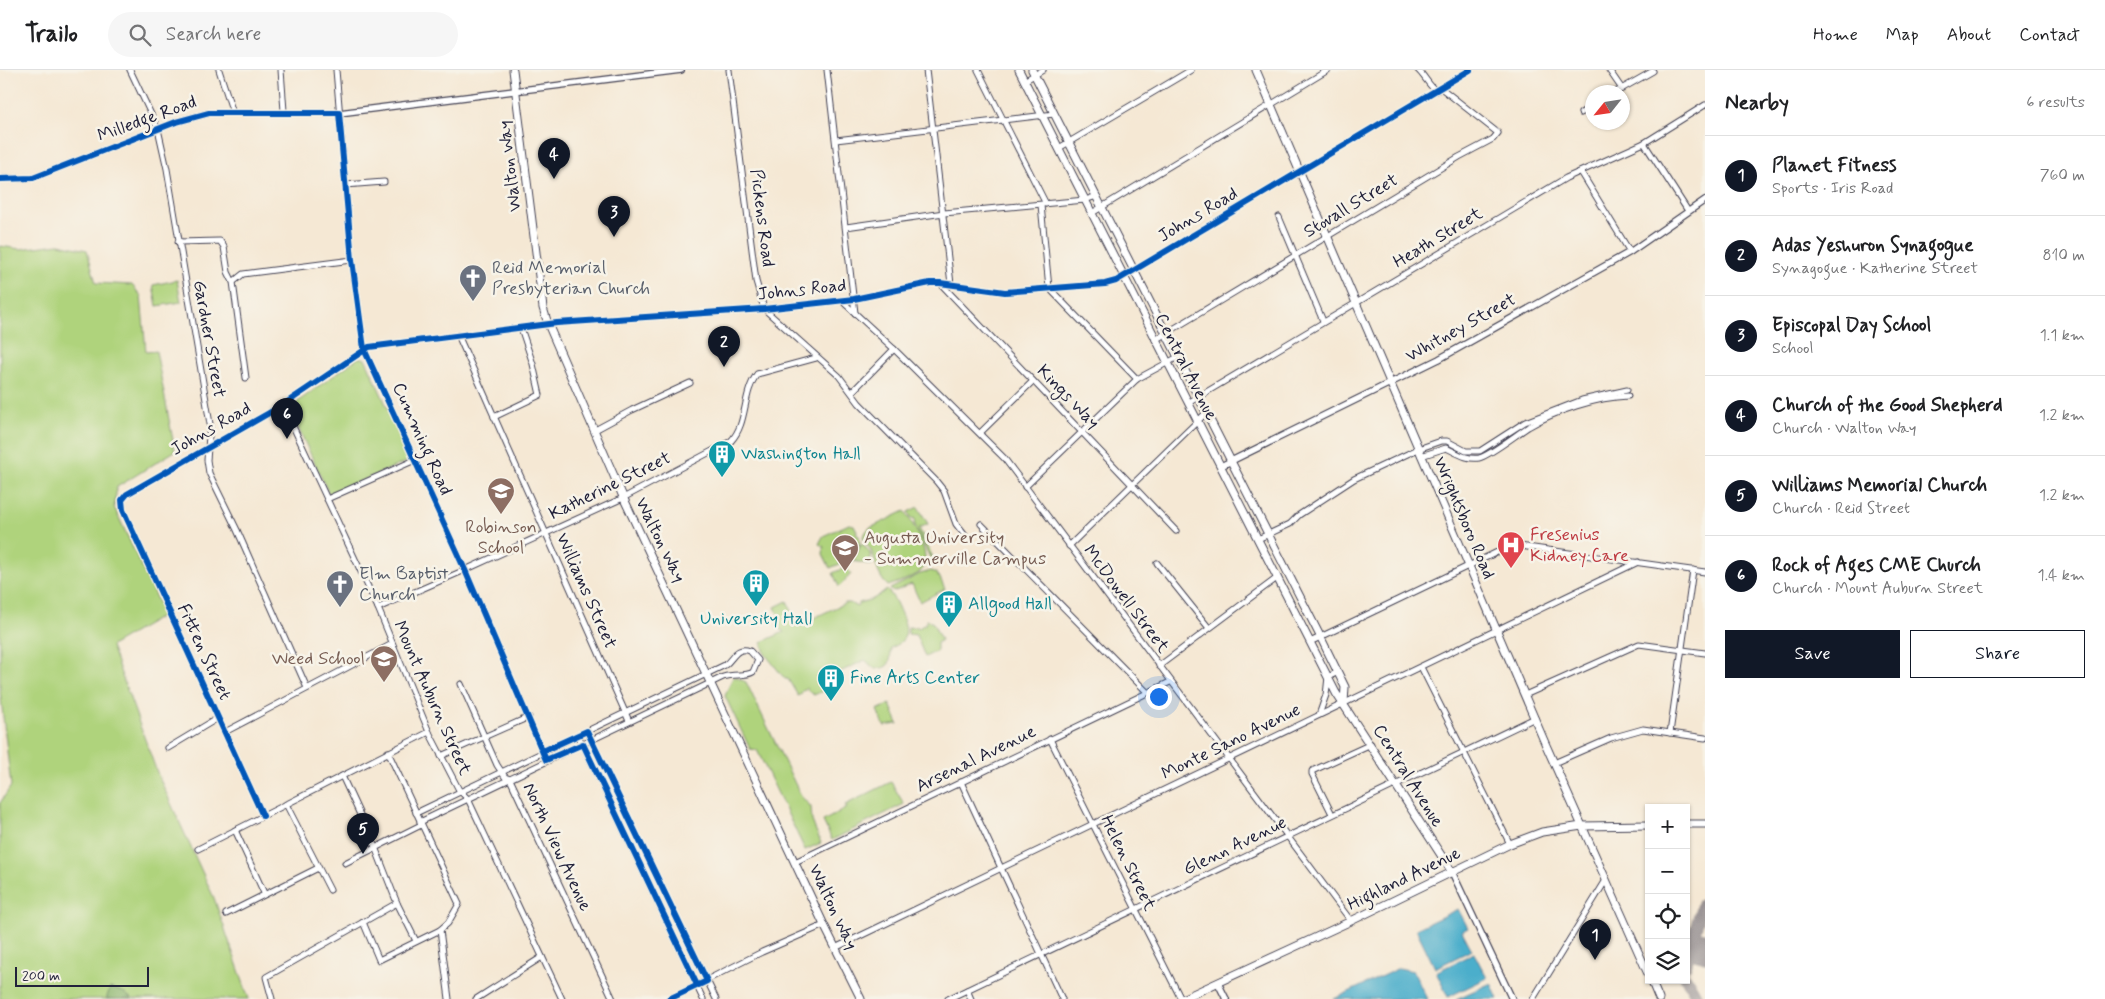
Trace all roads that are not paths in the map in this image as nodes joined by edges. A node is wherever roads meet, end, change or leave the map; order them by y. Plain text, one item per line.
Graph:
1 (130, 70) edge
2 (219, 70) edge
3 (281, 70) edge
4 (336, 70) edge
5 (514, 70) edge
6 (680, 70) edge
7 (729, 70) edge
8 (827, 70) edge
9 (926, 70) edge
10 (978, 70) edge
11 (1019, 70) edge
12 (1044, 70) edge
13 (1191, 70) edge
14 (1256, 70) edge
15 (1328, 70) edge
16 (1418, 70) edge
17 (1470, 70) edge
18 (1609, 70) edge
19 (1653, 71) edge
20 (1034, 72) edge
21 (1184, 72) edge
22 (1024, 81) junction
23 (1616, 85) edge
24 (1629, 85) edge
25 (516, 90) junction
26 (1439, 90) junction
27 (1271, 105) junction
28 (1704, 107) edge
29 (1585, 110) edge
30 (284, 111) junction
31 (233, 113) junction
32 (339, 113) junction
33 (1581, 113) dead end
34 (1054, 114) junction
35 (1042, 115) junction
36 (1004, 120) junction
37 (932, 128) junction
38 (158, 129) junction
39 (836, 140) junction
40 (1068, 142) junction
41 (1644, 142) junction
42 (1059, 148) junction
43 (1299, 171) junction
44 (1580, 172) junction
45 (0, 179) edge
46 (384, 182) dead end
47 (345, 185) junction
48 (1097, 196) junction
49 (1085, 200) junction
50 (1705, 200) edge
51 (1043, 204) junction
52 (1102, 207) junction
53 (1688, 211) junction
54 (944, 213) junction
55 (1092, 213) junction
56 (1279, 217) dead end
57 (846, 227) junction
58 (1327, 237) junction
59 (178, 242) junction
60 (1630, 252) junction
61 (1295, 255) junction
62 (352, 260) junction
63 (1134, 270) junction
64 (1124, 276) junction
65 (233, 282) junction
66 (940, 282) junction
67 (951, 284) junction
68 (1049, 288) junction
69 (854, 300) junction
70 (842, 301) junction
71 (1355, 303) junction
72 (764, 309) junction
73 (855, 313) junction
74 (1324, 322) junction
75 (548, 324) junction
76 (521, 328) junction
77 (1166, 333) junction
78 (458, 335) junction
79 (1155, 340) junction
80 (364, 349) junction
81 (894, 349) junction
82 (1178, 357) junction
83 (816, 358) junction
84 (1167, 362) junction
85 (246, 378) dead end
86 (1137, 379) junction
87 (1033, 382) junction
88 (690, 383) dead end
89 (1390, 384) junction
90 (852, 392) junction
91 (1627, 393) dead end
92 (1199, 396) junction
93 (1188, 403) junction
94 (283, 405) junction
95 (1207, 412) junction
96 (494, 417) junction
97 (1197, 423) junction
98 (595, 430) junction
99 (1083, 432) junction
100 (980, 433) junction
101 (207, 449) junction
102 (1420, 453) junction
103 (414, 460) junction
104 (1232, 461) junction
105 (1221, 466) junction
106 (1132, 485) junction
107 (1025, 487) junction
108 (623, 498) junction
109 (327, 499) junction
110 (122, 500) joint
111 (981, 524) dead end
112 (1176, 532) dead end
113 (546, 533) junction
114 (1269, 534) junction
115 (967, 538) dead end
116 (1258, 539) junction
117 (1069, 546) junction
118 (1638, 562) junction
119 (1157, 563) dead end
120 (1468, 565) junction
121 (465, 570) junction
122 (1693, 570) junction
123 (1705, 572) edge
124 (1277, 578) junction
125 (378, 608) junction
126 (1209, 628) junction
127 (1496, 630) junction
128 (1320, 636) junction
129 (1310, 642) junction
130 (392, 644) junction
131 (1680, 649) junction
132 (1705, 653) edge
133 (1159, 666) junction
134 (1420, 666) junction
135 (1338, 672) junction
136 (706, 674) junction
137 (1328, 677) junction
138 (1170, 682) junction
139 (710, 683) junction
140 (461, 684) dead end
141 (308, 688) junction
142 (1147, 692) junction
143 (662, 695) junction
144 (1525, 695) junction
145 (1344, 703) junction
146 (666, 704) junction
147 (625, 712) junction
148 (1319, 715) junction
149 (529, 717) junction
150 (218, 718) junction
151 (1534, 718) junction
152 (629, 721) junction
153 (587, 731) junction
154 (225, 732) junction
155 (429, 732) junction
156 (1670, 733) junction
157 (578, 735) junction
158 (484, 738) junction
159 (1705, 738) edge
160 (591, 739) junction
161 (1050, 739) junction
162 (583, 744) junction
163 (1371, 744) junction
164 (168, 748) dead end
165 (543, 751) junction
166 (388, 752) junction
167 (1464, 752) junction
168 (441, 756) junction
169 (1228, 759) junction
170 (546, 760) junction
171 (1554, 763) junction
172 (501, 772) junction
173 (342, 776) junction
174 (510, 779) junction
175 (961, 782) junction
176 (1395, 785) junction
177 (460, 791) junction
178 (468, 799) junction
179 (286, 804) junction
180 (416, 813) junction
181 (1332, 814) junction
182 (263, 816) junction
183 (420, 823) junction
184 (632, 824) junction
185 (1094, 824) junction
186 (1690, 824) edge
187 (1705, 824) edge
188 (1645, 825) edge
189 (1582, 826) junction
190 (622, 827) junction
191 (235, 830) junction
192 (1287, 837) junction
193 (1510, 844) junction
194 (375, 847) junction
195 (198, 849) dead end
196 (795, 862) junction
197 (345, 863) dead end
198 (318, 868) junction
199 (1001, 868) junction
200 (1452, 872) junction
201 (659, 880) junction
202 (1606, 880) junction
203 (649, 884) junction
204 (330, 890) dead end
205 (264, 893) junction
206 (397, 903) junction
207 (1136, 909) junction
208 (226, 914) dead end
209 (1351, 921) junction
210 (362, 922) junction
211 (824, 926) junction
212 (440, 930) junction
213 (416, 941) junction
214 (835, 948) junction
215 (1041, 954) junction
216 (542, 957) junction
217 (1645, 967) edge
218 (707, 981) junction
219 (1218, 983) junction
220 (1653, 984) edge
221 (697, 985) junction
222 (967, 990) junction
223 (272, 999) edge
224 (449, 999) edge
225 (476, 999) edge
226 (562, 999) edge
227 (612, 999) edge
228 (669, 999) edge
229 (703, 999) edge
230 (716, 999) edge
231 (861, 999) edge
232 (948, 999) edge
233 (971, 999) edge
234 (1062, 999) edge
235 (1182, 999) edge
236 (1226, 999) edge
237 (1512, 999) edge
238 (1533, 999) edge
239 (1659, 999) edge

1 - 38 street, Gardner Street
2 - 31 street
3 - 30 street
4 - 32 street, Cumming Road
5 - 25 main road, Walton Way
6 - 25 street, Milledge Road
7 - 72 street, Pickens Road
8 - 39 street
9 - 37 street
10 - 36 street
11 - 22 main road, Central Avenue
12 - 20 street
13 - 21 street
14 - 27 main road, Wrightsboro Road
15 - 27 street
16 - 26 street
17 - 26 street, Johns Road
18 - 23 street
19 - 24 street
20 - 22 street
20 - 34 main road, Central Avenue
21 - 40 street
22 - 35 main road, Central Avenue
25 - 32 street, Milledge Road
25 - 75 main road, Walton Way
26 - 43 street, Johns Road
26 - 58 street, Stovall Street
27 - 43 main road, Wrightsboro Road
27 - 52 street
28 - 41 street, Heath Street
29 - 33 street
30 - 31 street, Milledge Road
30 - 32 street, Milledge Road
31 - 38 street, Milledge Road
32 - 47 street, Cumming Road
34 - 35 street
34 - 40 main road, Central Avenue
35 - 36 street
35 - 42 main road, Central Avenue
36 - 37 street
36 - 51 street
37 - 39 street
37 - 54 street
38 - 45 street, Milledge Road
38 - 59 street, Gardner Street
39 - 57 street
40 - 42 street
40 - 48 main road, Central Avenue
41 - 44 street, Heath Street
41 - 53 street
42 - 49 main road, Central Avenue
43 - 58 main road, Wrightsboro Road
43 - 63 street, Johns Road
44 - 60 street
44 - 71 street, Heath Street
46 - 47 street
47 - 62 street, Cumming Road
48 - 49 street
48 - 52 main road, Central Avenue
49 - 51 street
49 - 55 main road, Central Avenue
50 - 53 street, Whitney Street
51 - 54 street
51 - 68 street
52 - 55 street
52 - 63 main road, Central Avenue
53 - 60 street, Whitney Street
54 - 57 street
54 - 67 street
55 - 64 main road, Central Avenue
56 - 61 street
57 - 69 street
58 - 61 street, Stovall Street
58 - 71 main road, Wrightsboro Road
59 - 65 street
59 - 101 street, Gardner Street
60 - 89 street, Whitney Street
61 - 74 street
61 - 77 street, Stovall Street
62 - 65 street
62 - 80 street, Cumming Road
63 - 64 street, Johns Road
63 - 77 main road, Central Avenue
64 - 68 street, Johns Road
64 - 79 main road, Central Avenue
65 - 85 street
66 - 67 street, Johns Road
66 - 69 street, Johns Road
66 - 87 street, Kings Way
67 - 68 street, Johns Road
68 - 86 street
69 - 70 street, Johns Road
69 - 73 street
70 - 72 street, Johns Road
70 - 73 street, McDowell Street
71 - 74 street, Heath Street
71 - 89 main road, Wrightsboro Road
72 - 75 street, Johns Road
72 - 83 street
73 - 81 street, McDowell Street
74 - 92 street, Heath Street
75 - 76 street, Johns Road
75 - 98 main road, Walton Way
76 - 78 street, Johns Road
76 - 96 street
77 - 79 street, Stovall Street
77 - 82 main road, Central Avenue
78 - 80 street, Johns Road
78 - 96 street, Williams Street
79 - 84 main road, Central Avenue
80 - 94 street, Johns Road
80 - 103 street, Cumming Road
81 - 90 street
81 - 100 street, McDowell Street
82 - 84 street
82 - 92 main road, Central Avenue
83 - 90 street
83 - 108 street, Katherine Street
84 - 86 street
84 - 93 main road, Central Avenue
86 - 99 street
87 - 99 street, Kings Way
87 - 100 street
88 - 98 street
89 - 102 main road, Wrightsboro Road
89 - 104 street, Whitney Street
90 - 115 street
91 - 102 street
92 - 93 street, Heath Street
92 - 95 main road, Central Avenue
93 - 97 main road, Central Avenue
94 - 101 street, Johns Road
94 - 109 street, Mount Auburn Street
95 - 97 street
95 - 104 main road, Central Avenue
96 - 113 street, Williams Street
97 - 105 main road, Central Avenue
97 - 106 street
98 - 108 main road, Walton Way
99 - 106 street, Kings Way
99 - 107 street
100 - 107 street, McDowell Street
101 - 110 street, Johns Road
101 - 141 street, Gardner Street
102 - 114 street
102 - 120 main road, Wrightsboro Road
103 - 109 street
103 - 121 street, Cumming Road
104 - 105 street, Whitney Street
104 - 114 main road, Central Avenue
105 - 116 main road, Central Avenue
106 - 112 street, Kings Way
106 - 117 street
107 - 117 street, McDowell Street
108 - 113 street, Katherine Street
108 - 136 main road, Walton Way
109 - 125 street, Mount Auburn Street
110 - 150 street, Fitten Street
111 - 142 street
113 - 121 street, Katherine Street
113 - 147 street, Williams Street
114 - 116 street
114 - 128 main road, Central Avenue
116 - 124 main road, Central Avenue
117 - 133 street, McDowell Street
118 - 120 street
118 - 122 street
118 - 127 street, Monte Sano Avenue
119 - 126 street
120 - 127 main road, Wrightsboro Road
120 - 128 street
121 - 125 street, Katherine Street
121 - 149 street, Cumming Road
122 - 123 street
122 - 131 street
124 - 126 street
124 - 129 main road, Central Avenue
125 - 130 street, Mount Auburn Street
126 - 133 street
127 - 134 street, Monte Sano Avenue
127 - 144 main road, Wrightsboro Road
128 - 129 street
128 - 135 main road, Central Avenue
129 - 137 main road, Central Avenue
130 - 141 street
130 - 155 street, Mount Auburn Street
131 - 132 street
131 - 144 street
131 - 156 street
133 - 138 street, McDowell Street
134 - 145 street, Monte Sano Avenue
134 - 167 street
135 - 137 street
135 - 145 main road, Central Avenue
136 - 139 main road, Walton Way
136 - 139 street
136 - 143 street
137 - 145 main road, Central Avenue
137 - 148 street
138 - 142 street, Arsenal Avenue
138 - 169 street, McDowell Street
139 - 146 street
139 - 196 main road, Walton Way
140 - 158 street, North View Avenue
141 - 154 street
142 - 161 street, Arsenal Avenue
143 - 146 street
143 - 147 street
144 - 151 main road, Wrightsboro Road
145 - 148 street, Monte Sano Avenue
145 - 163 main road, Central Avenue
146 - 152 street
147 - 152 street, Williams Street
147 - 153 street
148 - 169 street, Monte Sano Avenue
149 - 158 street
149 - 165 street, Cumming Road
150 - 154 street, Fitten Street
150 - 164 street
151 - 167 street, Glenn Avenue
151 - 171 main road, Wrightsboro Road
152 - 160 street
153 - 157 street
153 - 160 street
154 - 182 street, Fitten Street
155 - 166 street
155 - 168 street, Mount Auburn Street
156 - 159 street
156 - 171 street
157 - 162 street
157 - 165 street
158 - 168 street
158 - 172 street, North View Avenue
160 - 162 street
160 - 184 street
161 - 175 street, Arsenal Avenue
161 - 185 street, Helen Street
162 - 170 street
162 - 190 street
163 - 176 main road, Central Avenue
163 - 181 street
165 - 170 street, Cumming Road
165 - 172 street
166 - 173 street
166 - 180 street
167 - 176 street, Glenn Avenue
167 - 193 street
168 - 177 street, Mount Auburn Street
169 - 185 street, Monte Sano Avenue
169 - 192 street, McDowell Street
170 - 174 street
171 - 189 main road, Wrightsboro Road
172 - 174 street, North View Avenue
172 - 177 street
173 - 179 street
173 - 194 street
174 - 178 street
174 - 227 street, North View Avenue
175 - 196 street, Arsenal Avenue
175 - 199 street
176 - 181 street, Glenn Avenue
176 - 200 main road, Central Avenue
177 - 178 street, Mount Auburn Street
177 - 180 street
178 - 183 street
178 - 216 street, Mount Auburn Street
179 - 182 street
179 - 198 street
180 - 183 street
181 - 192 street, Glenn Avenue
182 - 191 street
183 - 194 street
183 - 212 street
184 - 190 street
184 - 201 street
185 - 199 street, Monte Sano Avenue
185 - 207 street, Helen Street
186 - 187 main road
188 - 189 main road, Highland Avenue
189 - 193 main road, Highland Avenue
189 - 202 main road, Wrightsboro Road
190 - 203 street
191 - 195 street
191 - 205 street
192 - 207 street, Glenn Avenue
192 - 209 street, McDowell Street
193 - 200 main road, Highland Avenue
194 - 197 street
194 - 206 street
196 - 211 main road, Walton Way
198 - 204 street
198 - 205 street
199 - 214 street, Monte Sano Avenue
199 - 215 street
200 - 209 main road, Highland Avenue
200 - 237 street, Central Avenue
201 - 203 street
201 - 218 street
202 - 217 main road, Wrightsboro Road
202 - 238 street
203 - 221 street
205 - 208 street
206 - 210 street
206 - 213 street
207 - 215 street, Glenn Avenue
207 - 235 street, Helen Street
209 - 219 main road, Highland Avenue
210 - 213 street
210 - 223 street
211 - 214 main road, Walton Way
211 - 218 street
212 - 213 street
212 - 224 street
214 - 231 main road, Walton Way
215 - 222 street, Glenn Avenue
215 - 234 street
216 - 225 street
216 - 226 street, Mount Auburn Street
218 - 221 street
218 - 230 street
219 - 235 main road, Highland Avenue
219 - 236 street
220 - 239 main road
221 - 228 street
221 - 229 street
222 - 232 street, Glenn Avenue
222 - 233 street

